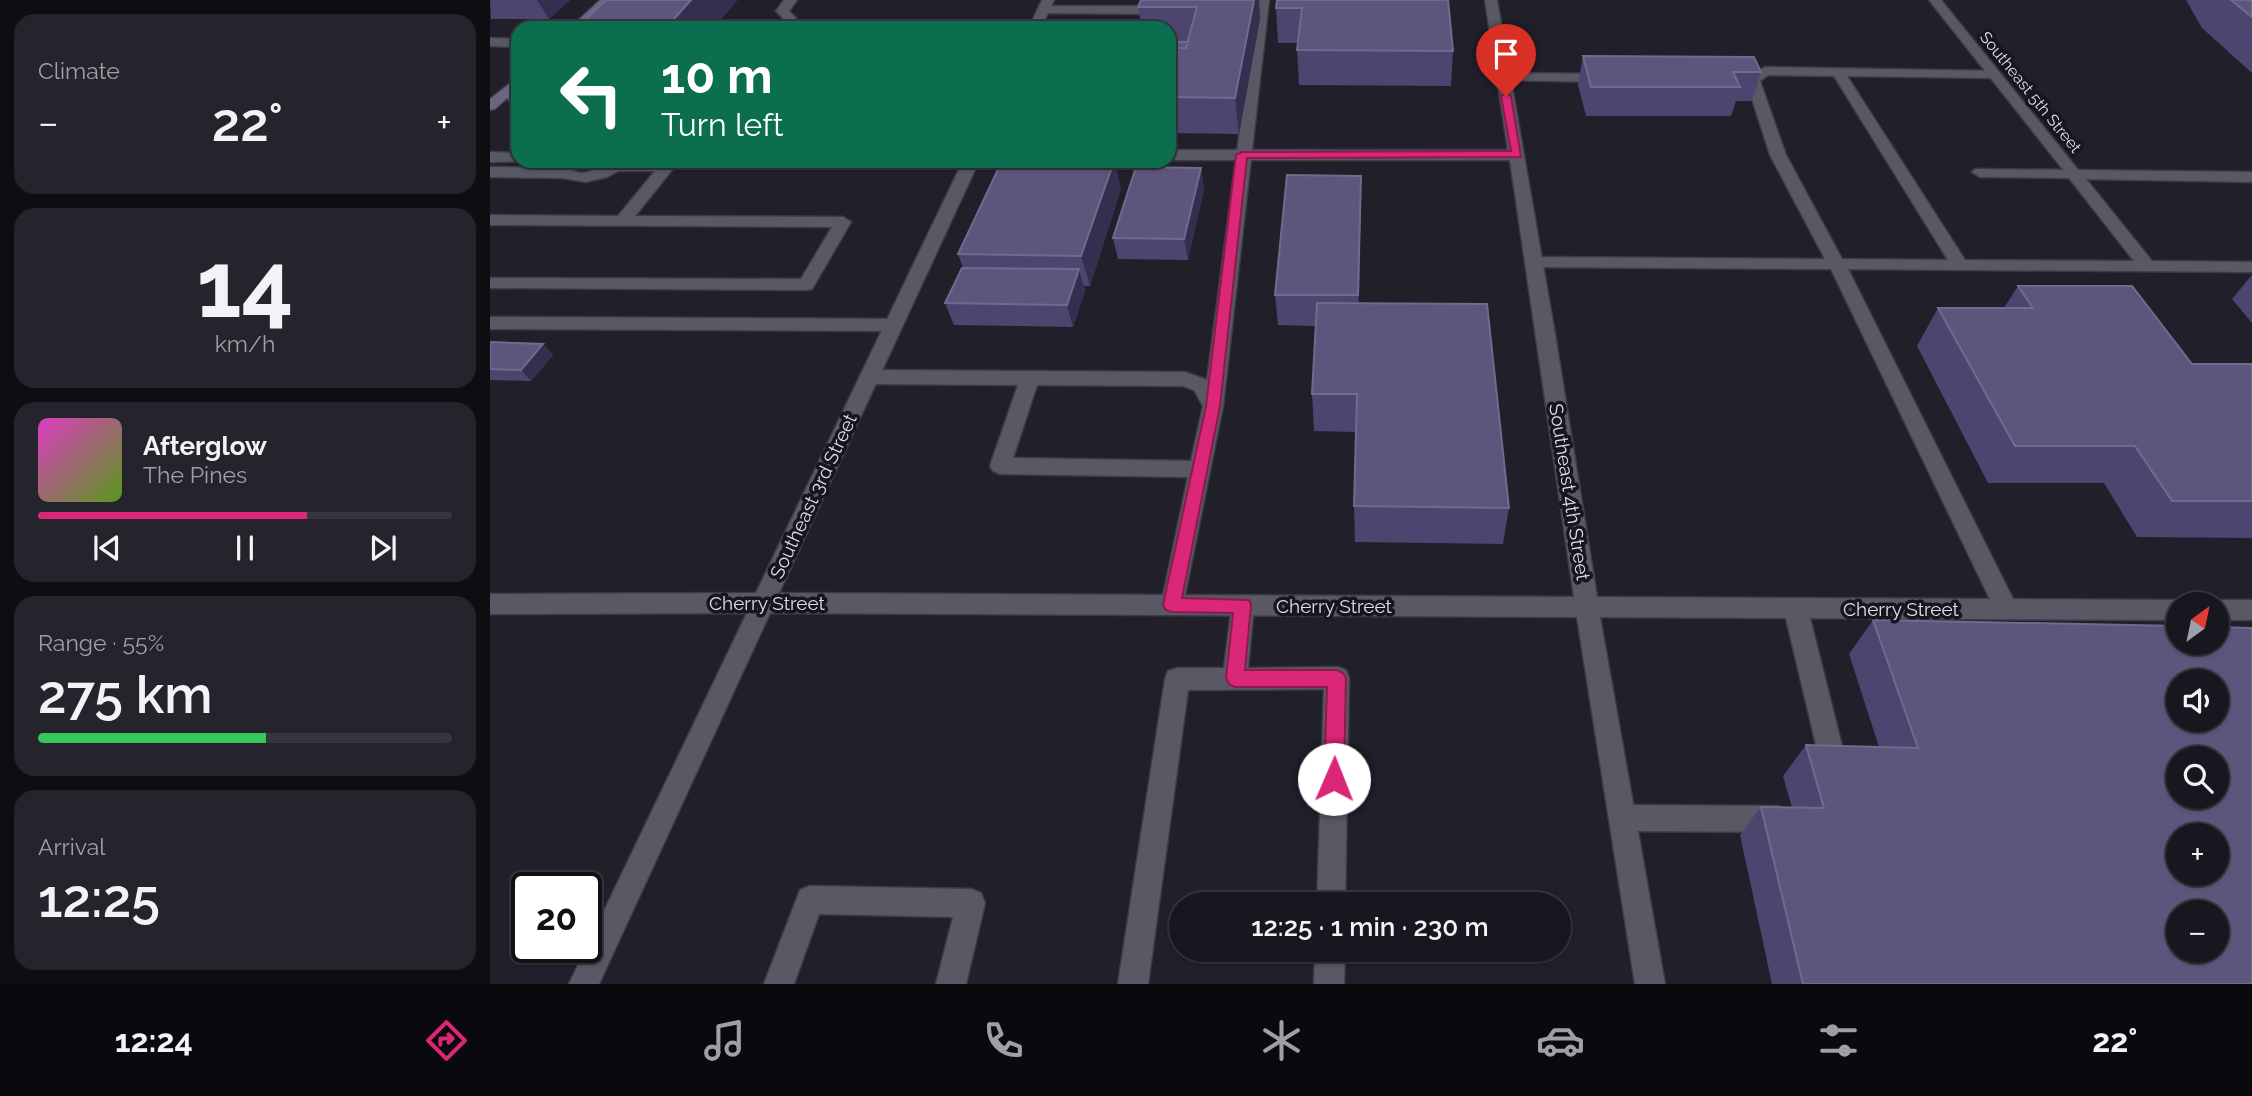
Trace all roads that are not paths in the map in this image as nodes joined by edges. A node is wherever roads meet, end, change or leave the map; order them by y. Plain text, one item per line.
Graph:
1 (607, 0) edge
2 (791, 0) edge
3 (1264, 0) edge
4 (1491, 0) edge
5 (1935, 0) edge
6 (1046, 5) edge
7 (1178, 10) edge
8 (584, 21) edge
9 (788, 21) edge
10 (1038, 21) edge
11 (490, 42) edge
12 (511, 43) edge
13 (511, 45) edge
14 (490, 59) edge
15 (1838, 72) junction
16 (1993, 74) junction
17 (1503, 76) junction
18 (1628, 78) edge
19 (511, 86) edge
20 (490, 106) edge
21 (1176, 155) edge
22 (1242, 155) junction
23 (1517, 155) junction
24 (490, 157) edge
25 (511, 158) edge
26 (551, 168) edge
27 (568, 168) edge
28 (608, 168) edge
29 (667, 168) edge
30 (968, 168) edge
31 (490, 172) edge
32 (1980, 172) dead end
33 (2074, 174) junction
34 (2252, 177) edge
35 (490, 220) edge
36 (622, 221) junction
37 (1534, 262) junction
38 (1837, 265) junction
39 (2146, 265) junction
40 (1960, 266) junction
41 (2252, 267) edge
42 (490, 283) edge
43 (497, 323) edge
44 (894, 325) junction
45 (490, 337) edge
46 (869, 377) junction
47 (1030, 378) junction
48 (1213, 406) junction
49 (1200, 469) junction
50 (763, 603) junction
51 (490, 604) edge
52 (1172, 605) junction
53 (1243, 605) junction
54 (1588, 607) junction
55 (2006, 609) junction
56 (1796, 610) junction
57 (2166, 610) edge
58 (2230, 610) edge
59 (2252, 610) edge
60 (1235, 678) junction
61 (1837, 778) edge
62 (1623, 818) junction
63 (1794, 819) edge
64 (1331, 892) edge
65 (1330, 962) edge
66 (584, 984) edge
67 (779, 984) edge
68 (951, 984) edge
69 (1133, 984) edge
70 (1329, 984) edge
71 (1650, 984) edge

1 - 8 street
2 - 9 street
3 - 22 street
4 - 17 street, Southeast 4th Street
5 - 16 street, Southeast 5th Street
6 - 7 street
6 - 10 street
11 - 12 street
13 - 14 street
15 - 16 street
15 - 38 street
15 - 40 street
16 - 33 street, Southeast 5th Street
17 - 18 street
17 - 23 street, Southeast 4th Street
19 - 20 street
21 - 22 street
22 - 23 street
22 - 48 street
23 - 37 street, Southeast 4th Street
24 - 25 street
26 - 31 street
27 - 28 street
29 - 36 street
30 - 44 street, Southeast 3rd Street
32 - 33 street
33 - 34 street
33 - 39 street, Southeast 5th Street
35 - 36 street
36 - 42 street
37 - 38 street
37 - 54 street, Southeast 4th Street
38 - 40 street
38 - 55 street
39 - 40 street
39 - 41 street
43 - 44 street
43 - 45 street
44 - 46 street, Southeast 3rd Street
46 - 47 street
46 - 50 street, Southeast 3rd Street
47 - 48 street
47 - 49 street
48 - 49 street
49 - 52 street
50 - 51 street, Cherry Street
50 - 52 street, Cherry Street
50 - 66 street, Southeast 3rd Street
52 - 53 street, Cherry Street
53 - 54 street, Cherry Street
53 - 60 street
54 - 56 street, Cherry Street
54 - 62 street, Southeast 4th Street
55 - 56 street, Cherry Street
55 - 57 street, Cherry Street
56 - 61 street
58 - 59 street
60 - 64 street
60 - 69 street
62 - 63 street
62 - 71 street, Southeast 4th Street
65 - 70 street
67 - 68 street

